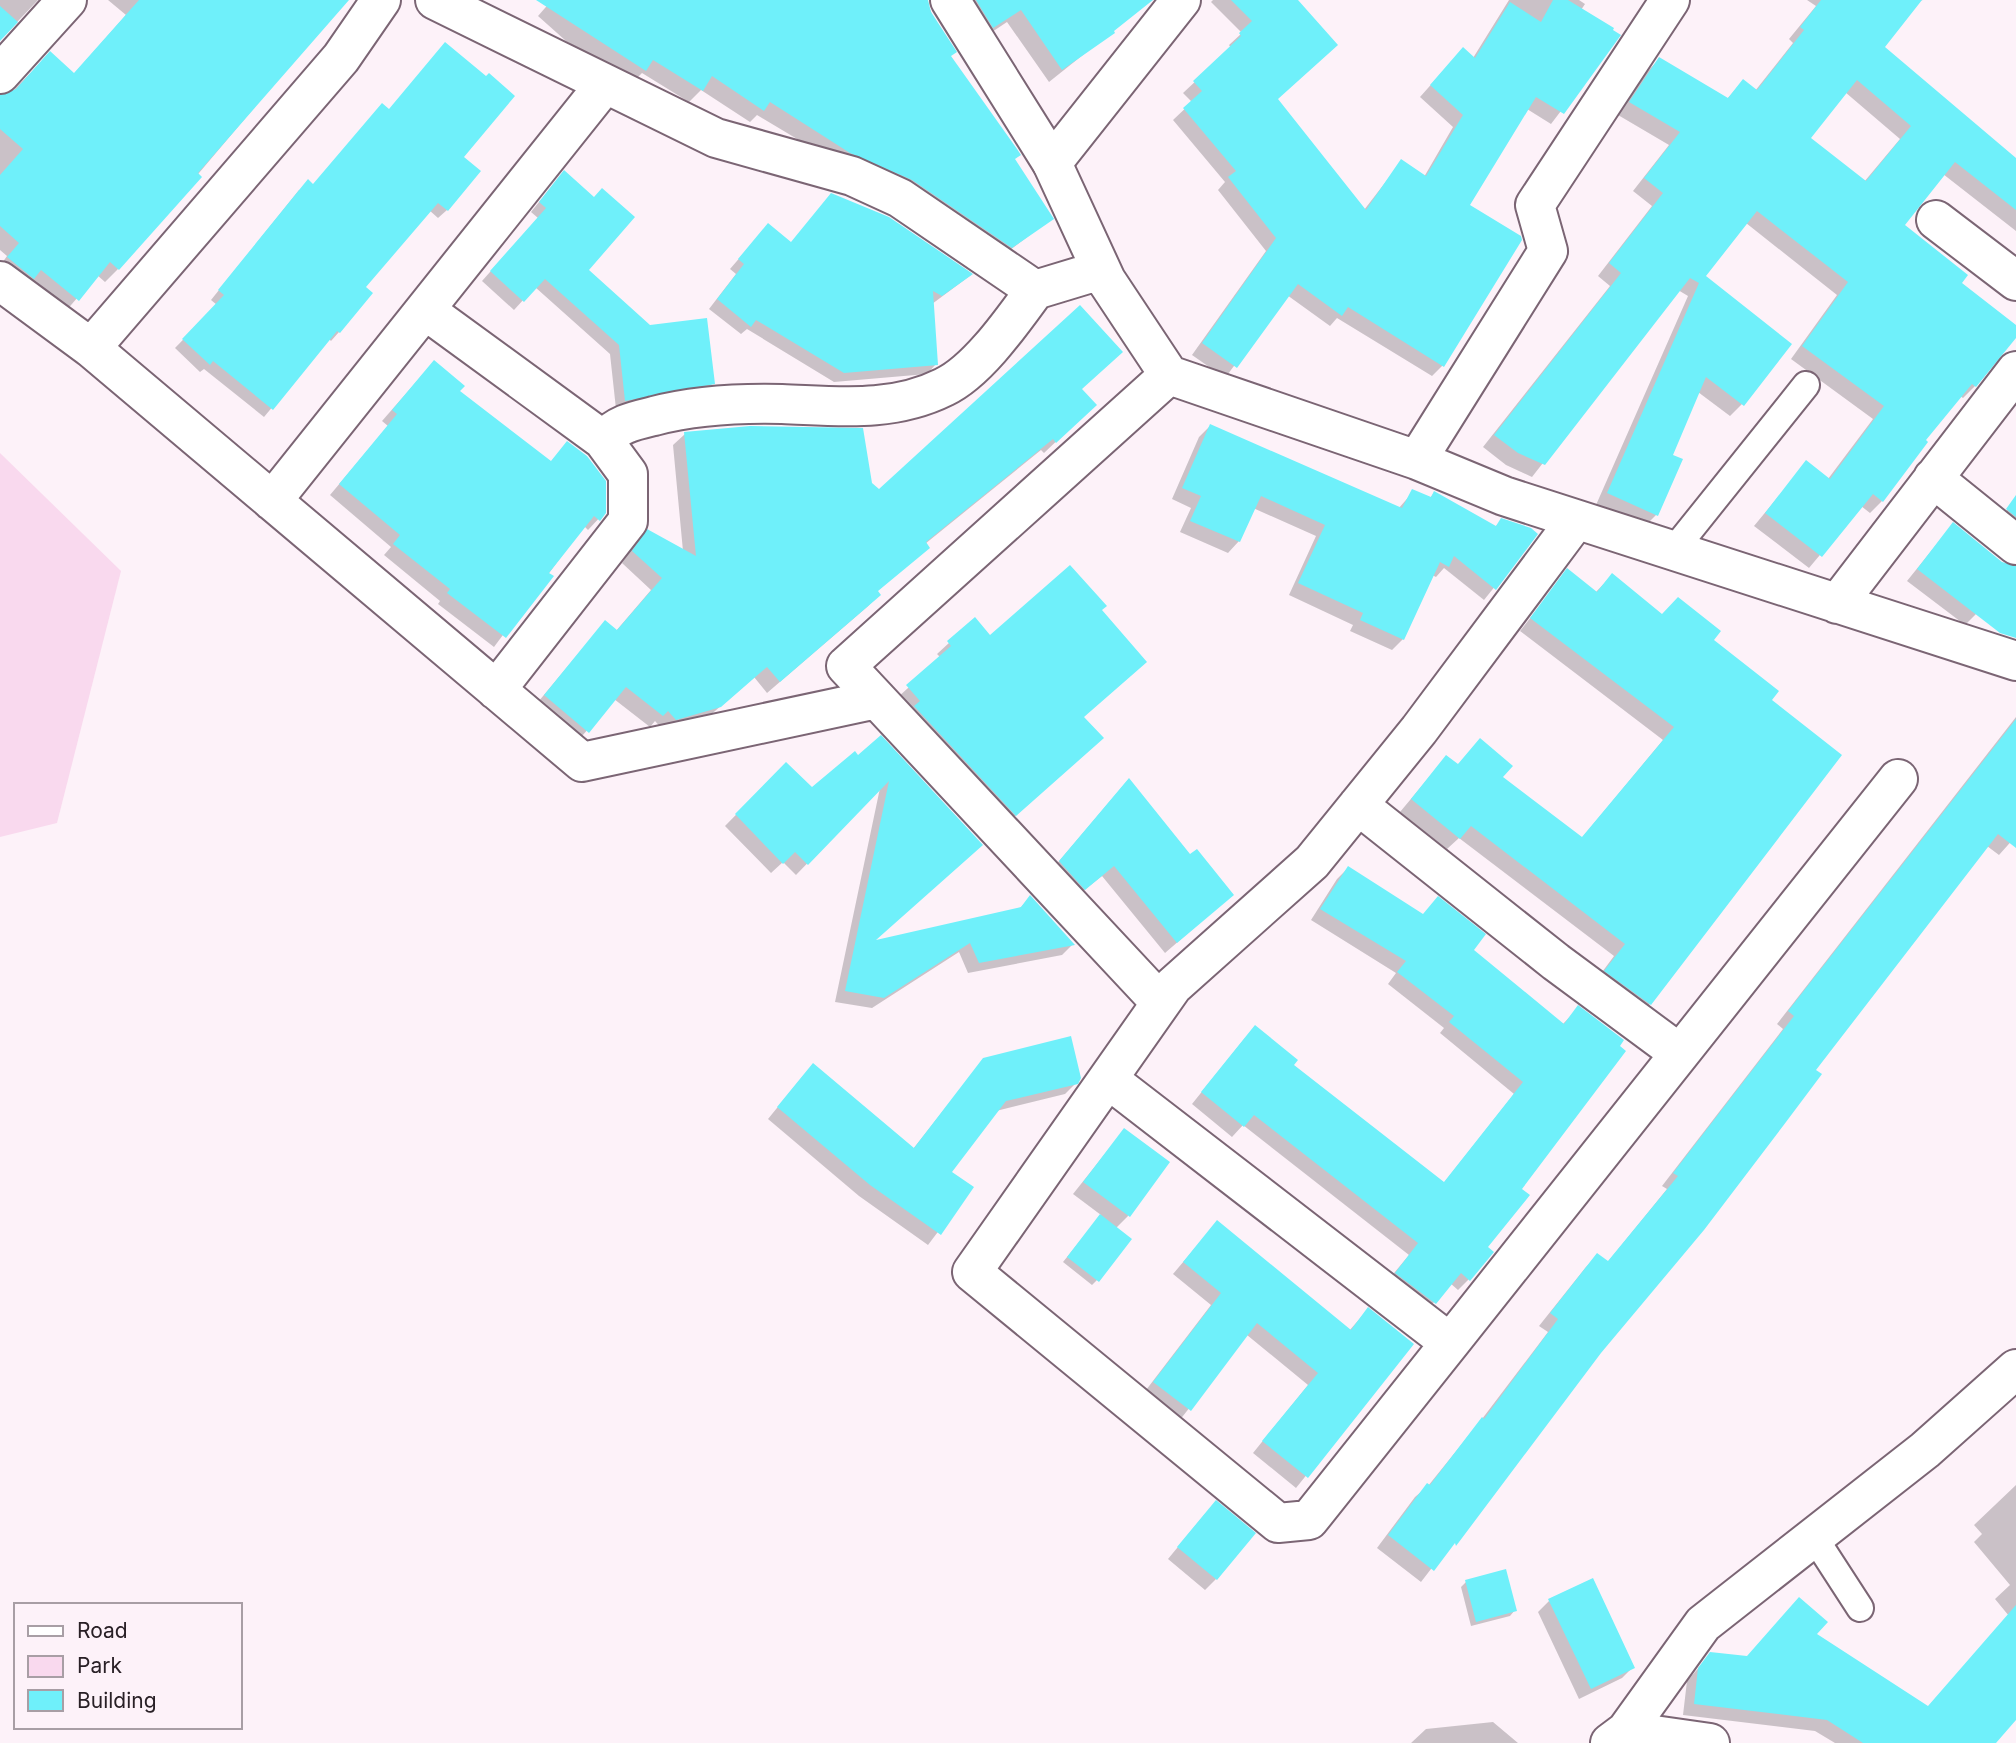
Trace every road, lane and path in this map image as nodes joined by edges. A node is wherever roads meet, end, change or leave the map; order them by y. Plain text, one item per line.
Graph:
1 (67, 0) edge
2 (381, 0) edge
3 (435, 0) edge
4 (950, 0) edge
5 (1181, 0) edge
6 (1670, 0) edge
7 (0, 74) edge
8 (605, 84) junction
9 (1052, 163) junction
10 (1936, 220) dead end
11 (1101, 270) junction
12 (0, 281) edge
13 (2016, 281) edge
14 (1035, 290) junction
15 (425, 310) junction
16 (91, 348) junction
17 (2016, 371) edge
18 (1169, 376) junction
19 (1807, 385) dead end
20 (603, 440) junction
21 (1418, 460) junction
22 (1933, 478) junction
23 (272, 501) junction
24 (1576, 520) junction
25 (2016, 545) edge
26 (1673, 551) junction
27 (1837, 604) junction
28 (2016, 661) edge
29 (496, 690) junction
30 (877, 699) junction
31 (1898, 779) dead end
32 (1358, 804) junction
33 (1161, 1003) junction
34 (1679, 1053) junction
35 (1108, 1079) junction
36 (1450, 1343) junction
37 (2016, 1369) edge
38 (1814, 1537) junction
39 (1860, 1608) dead end
40 (1618, 1737) edge
41 (1710, 1743) edge

1 - 7 street
2 - 16 street
3 - 8 street
4 - 9 street
5 - 9 street
6 - 21 street
8 - 14 street
8 - 15 street
9 - 11 street
10 - 13 street
11 - 14 street
11 - 18 street
12 - 16 street
14 - 20 street
15 - 20 street
15 - 23 street
16 - 23 street
17 - 22 street
18 - 21 street
18 - 30 street
19 - 26 lane
20 - 29 street
21 - 24 street
22 - 25 street
22 - 27 street
23 - 29 street
24 - 26 street
24 - 32 street
26 - 27 street
27 - 28 street
29 - 30 street
30 - 33 street
31 - 34 street
32 - 33 street
32 - 34 street
33 - 35 street
34 - 36 street
35 - 36 street
35 - 36 street
37 - 38 street
38 - 39 lane
38 - 40 street
40 - 41 street

